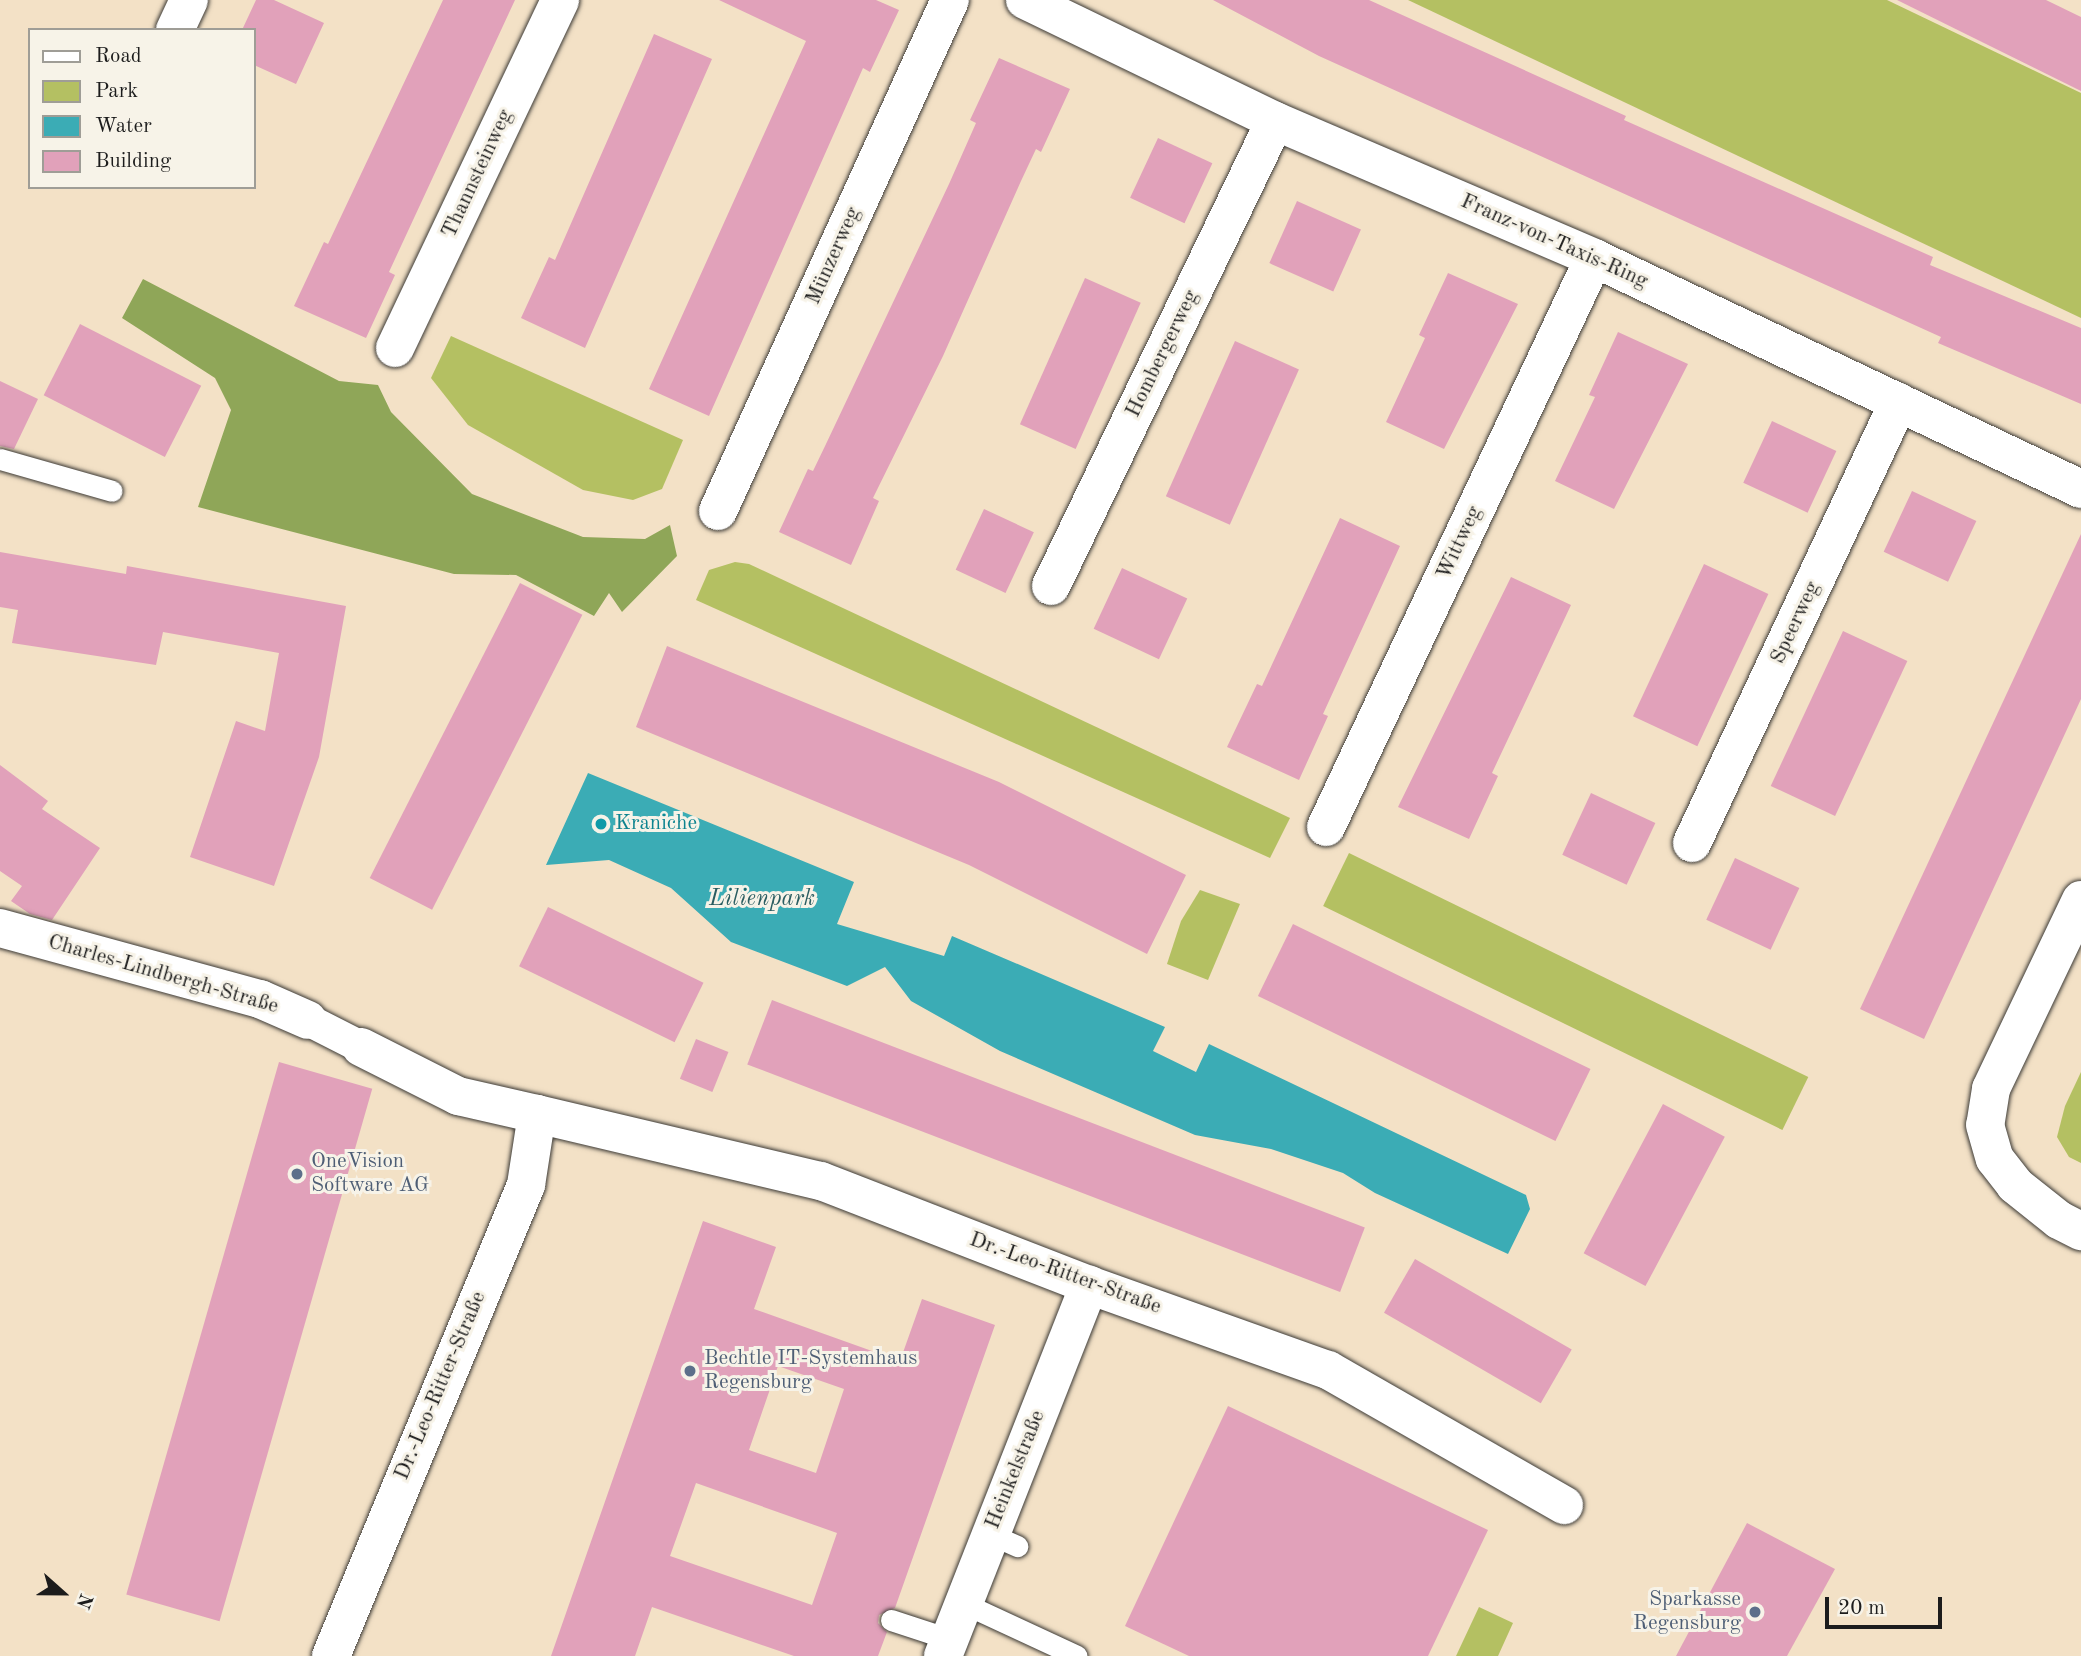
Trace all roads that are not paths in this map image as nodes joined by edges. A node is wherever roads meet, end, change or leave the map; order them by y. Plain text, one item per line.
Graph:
1 (189, 0) edge
2 (561, 0) edge
3 (950, 0) edge
4 (1025, 0) edge
5 (176, 28) edge
6 (1275, 121) junction
7 (1594, 258) junction
8 (395, 348) dead end
9 (1899, 402) junction
10 (0, 459) edge
11 (2081, 489) edge
12 (112, 491) dead end
13 (718, 512) dead end
14 (1051, 586) dead end
15 (1326, 827) dead end
16 (1692, 843) dead end
17 (2081, 900) edge
18 (0, 928) edge
19 (308, 1020) joint
20 (360, 1047) joint
21 (537, 1114) junction
22 (2070, 1226) edge
23 (1089, 1284) junction
24 (1564, 1505) dead end
25 (965, 1604) junction
26 (891, 1620) dead end
27 (946, 1648) edge
28 (331, 1656) edge
29 (1076, 1656) edge

1 - 5 street
2 - 8 street, Thannsteinweg
3 - 13 street, Münzerweg
4 - 6 street, Franz-von-Taxis-Ring
6 - 7 street, Franz-von-Taxis-Ring
6 - 14 street, Hombergerweg
7 - 9 street, Franz-von-Taxis-Ring
7 - 15 street, Wittweg
9 - 11 street, Franz-von-Taxis-Ring
9 - 16 street, Speerweg
10 - 12 lane
17 - 22 street
18 - 19 street, Charles-Lindbergh-Straße
19 - 20 street, Charles-Lindbergh-Straße
20 - 21 street, Dr.-Leo-Ritter-Straße
21 - 23 street, Dr.-Leo-Ritter-Straße
21 - 28 street, Dr.-Leo-Ritter-Straße
23 - 24 street, Dr.-Leo-Ritter-Straße
23 - 25 street, Heinkelstraße
25 - 27 street, Heinkelstraße
25 - 29 lane
26 - 27 lane

